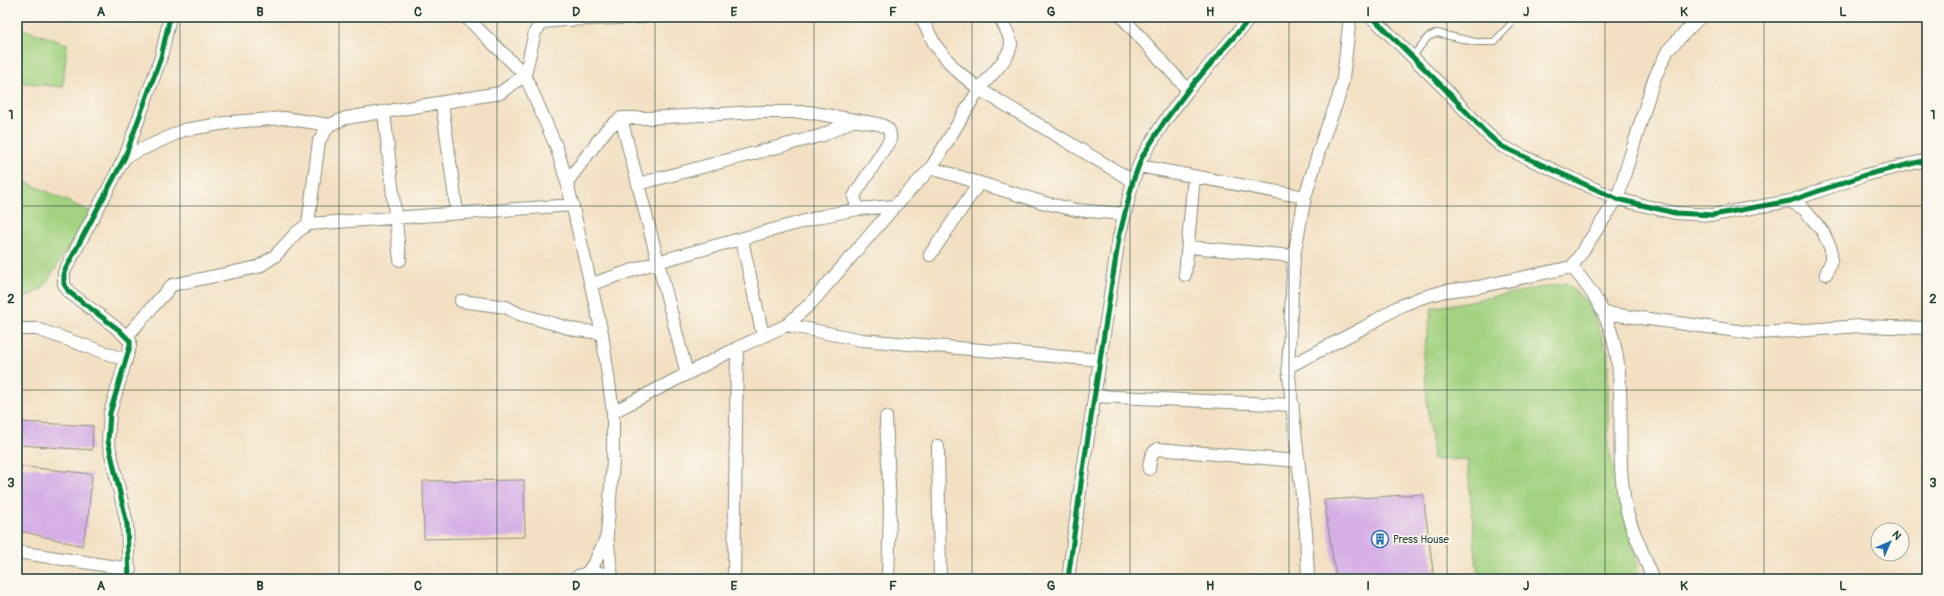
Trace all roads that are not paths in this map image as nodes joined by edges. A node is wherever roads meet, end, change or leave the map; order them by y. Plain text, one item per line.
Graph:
1 (170, 17) edge
2 (466, 17) edge
3 (641, 17) edge
4 (921, 17) edge
5 (1000, 17) edge
6 (1122, 17) edge
7 (1251, 17) edge
8 (1350, 17) edge
9 (1370, 17) edge
10 (1700, 17) edge
11 (564, 18) edge
12 (1511, 24) dead end
13 (1412, 57) junction
14 (525, 75) junction
15 (979, 89) junction
16 (1188, 90) junction
17 (442, 103) junction
18 (384, 112) junction
19 (621, 118) junction
20 (854, 120) junction
21 (329, 125) junction
22 (125, 157) junction
23 (1927, 160) edge
24 (1139, 166) junction
25 (931, 168) junction
26 (1194, 177) junction
27 (1133, 181) junction
28 (567, 182) junction
29 (979, 183) junction
30 (638, 184) junction
31 (1305, 197) junction
32 (1617, 199) junction
33 (1790, 201) junction
34 (573, 205) junction
35 (895, 206) junction
36 (858, 209) junction
37 (457, 213) junction
38 (1125, 214) junction
39 (397, 218) junction
40 (308, 224) junction
41 (742, 240) junction
42 (1188, 247) junction
43 (930, 255) dead end
44 (1294, 256) junction
45 (400, 260) dead end
46 (657, 262) junction
47 (1572, 267) junction
48 (1826, 274) dead end
49 (1185, 275) dead end
50 (592, 284) junction
51 (461, 301) dead end
52 (1604, 313) junction
53 (786, 325) junction
54 (1927, 328) edge
55 (17, 329) edge
56 (602, 333) junction
57 (763, 336) junction
58 (126, 337) junction
59 (737, 348) junction
60 (126, 360) junction
61 (1101, 360) junction
62 (1288, 367) junction
63 (687, 374) junction
64 (1095, 396) junction
65 (1293, 405) junction
66 (613, 412) junction
67 (886, 417) dead end
68 (938, 446) dead end
69 (1297, 461) junction
70 (1149, 469) dead end
71 (607, 534) junction
72 (17, 552) edge
73 (130, 574) edge
74 (581, 578) edge
75 (611, 579) edge
76 (734, 579) edge
77 (888, 579) edge
78 (940, 579) edge
79 (1068, 579) edge
80 (1308, 579) edge
81 (1652, 579) edge

1 - 22 street
2 - 14 street
3 - 11 street
4 - 15 street
5 - 15 street
6 - 16 street
7 - 16 street
8 - 31 street
9 - 13 street
10 - 32 street
11 - 14 street
12 - 13 lane
13 - 32 street
14 - 17 street
14 - 28 street
15 - 25 street
15 - 27 street
16 - 24 street
17 - 18 street
17 - 37 street
18 - 21 street
18 - 39 street
19 - 20 street
19 - 28 street
19 - 30 street
20 - 30 street
20 - 36 street
21 - 22 street
21 - 40 street
22 - 58 street
23 - 33 street
24 - 26 street
24 - 27 street
25 - 29 street
25 - 35 street
26 - 31 street
26 - 42 street
27 - 38 street
28 - 34 street
29 - 38 street
29 - 43 street
30 - 46 street
31 - 44 street
32 - 33 street
32 - 47 street
33 - 48 street
34 - 37 street
34 - 50 street
35 - 36 street
35 - 53 street
36 - 41 street
37 - 39 street
38 - 61 street
39 - 40 street
39 - 45 street
40 - 58 street
41 - 46 street
41 - 57 street
42 - 44 street
42 - 49 street
44 - 62 street
46 - 50 street
46 - 63 street
47 - 52 street
47 - 62 street
50 - 56 street
51 - 56 street
52 - 54 street
52 - 81 street
53 - 57 street
53 - 61 street
55 - 60 street
56 - 66 street
57 - 59 street
58 - 60 street
59 - 63 street
59 - 76 street
60 - 73 street
61 - 64 street
62 - 65 street
63 - 66 street
64 - 65 street
64 - 79 street
65 - 69 street
66 - 71 street
67 - 77 street
68 - 78 street
69 - 70 street
69 - 80 street
71 - 74 street
71 - 75 street
72 - 73 street
74 - 75 main road

